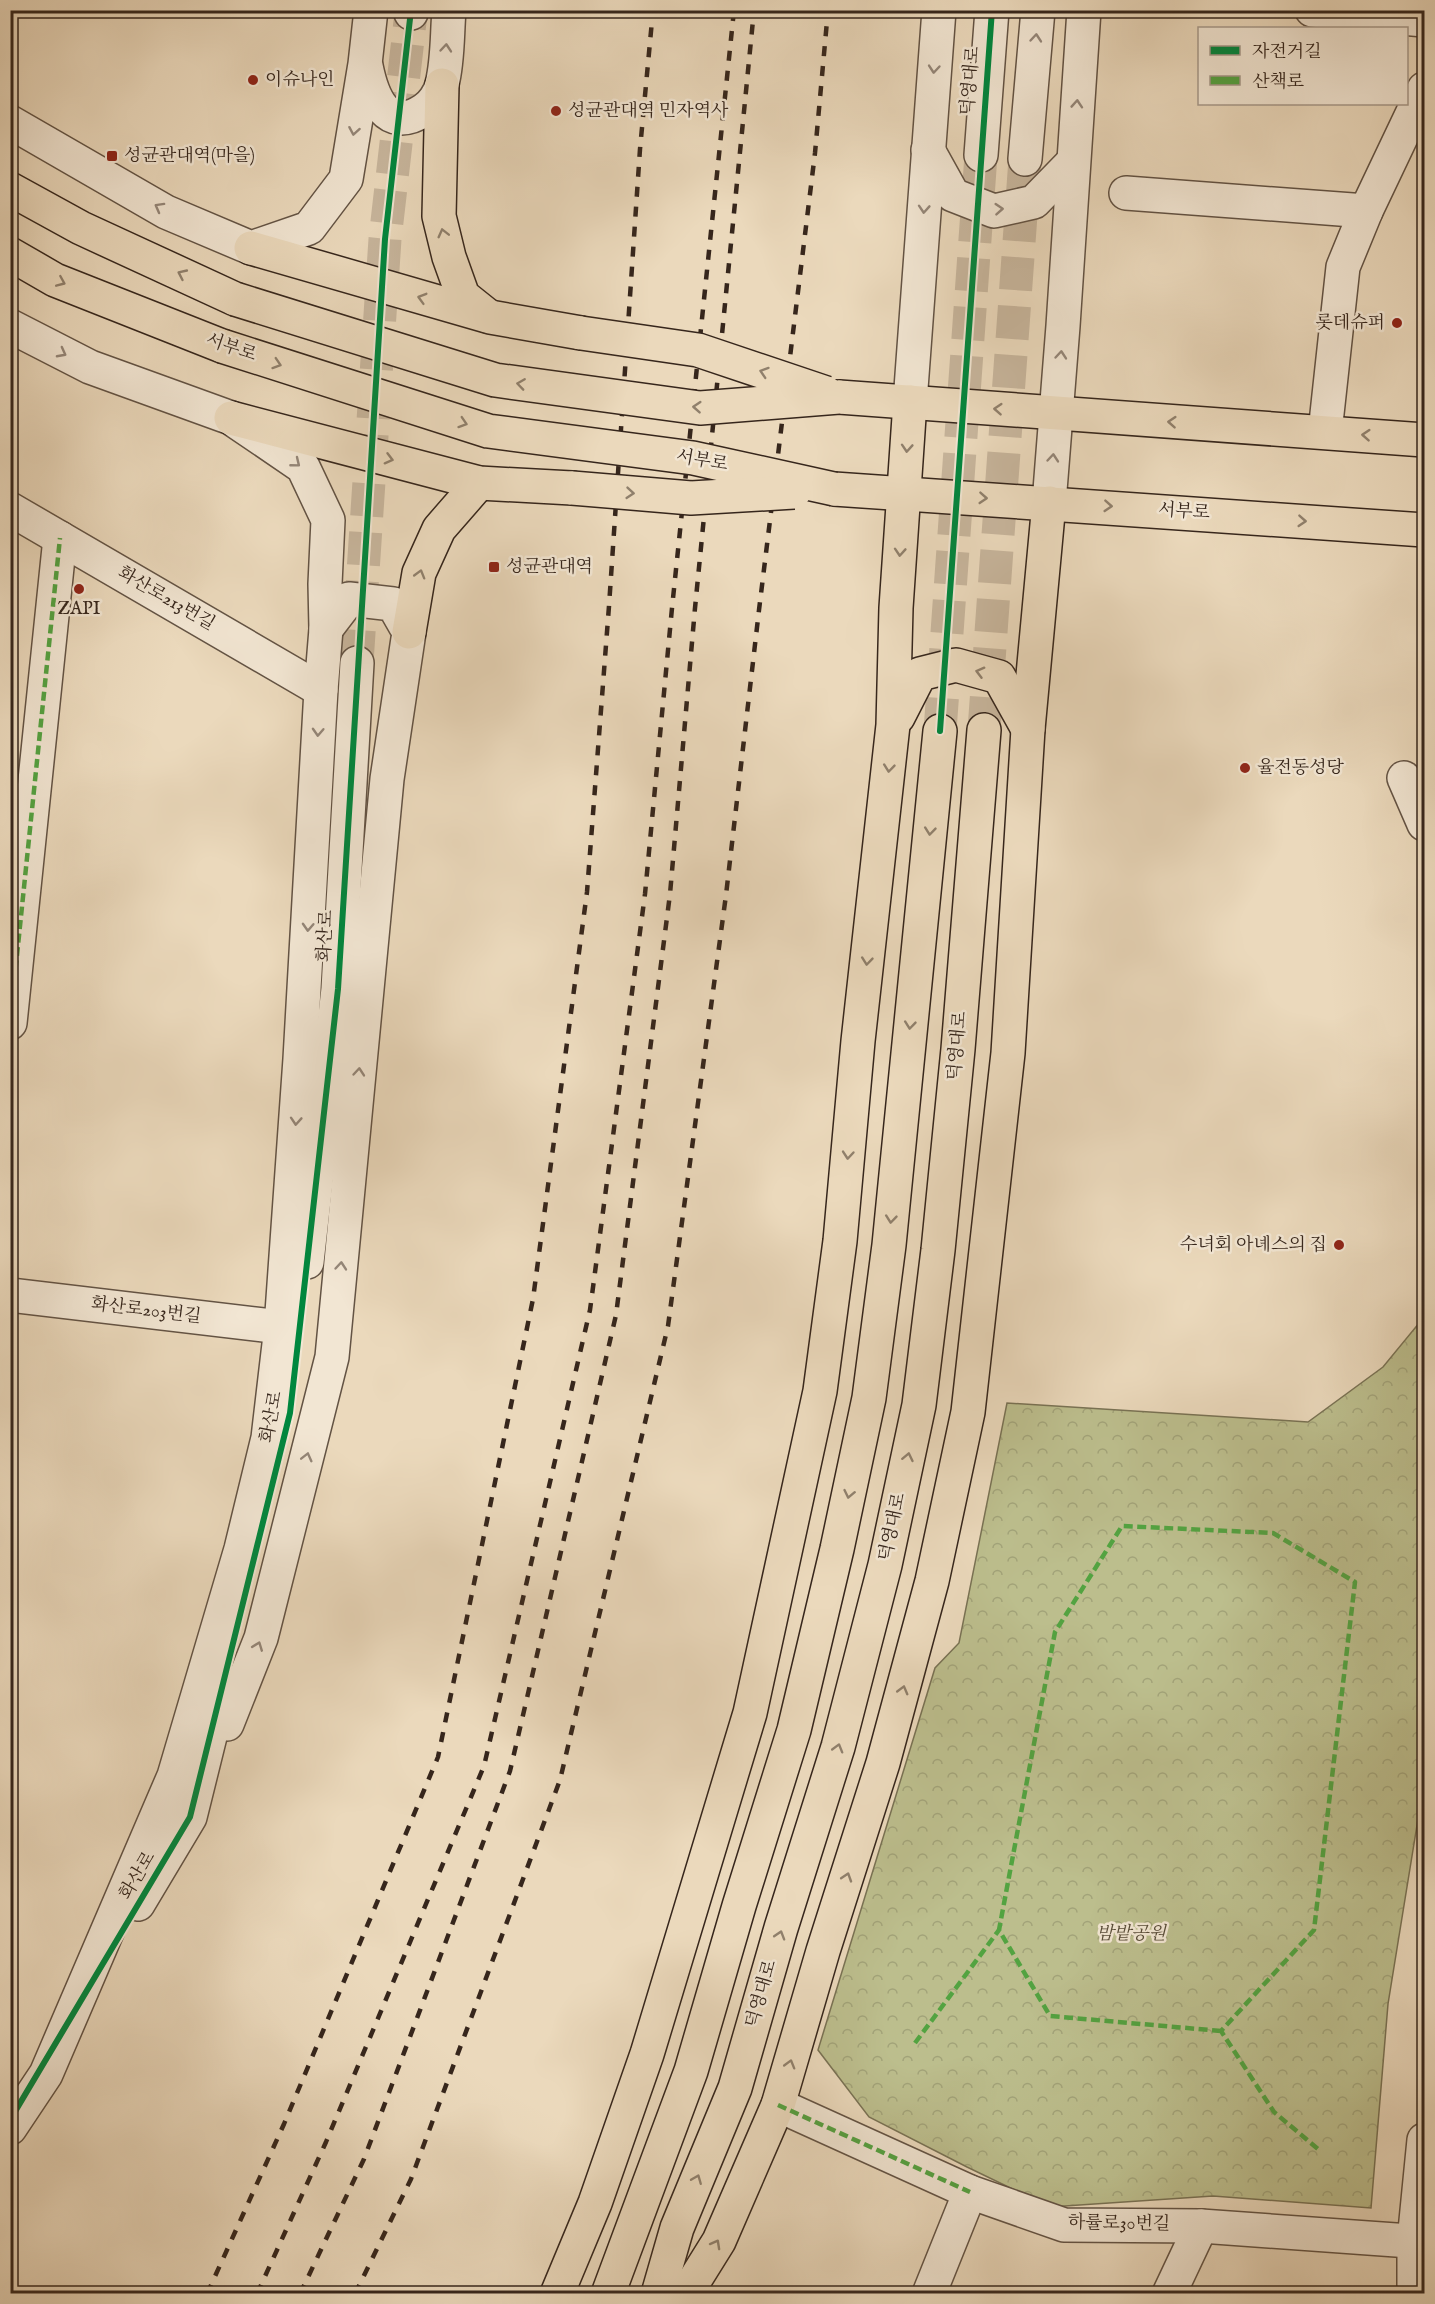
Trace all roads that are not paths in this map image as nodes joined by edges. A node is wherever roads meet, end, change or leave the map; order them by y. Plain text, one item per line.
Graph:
1 (371, 10) edge
2 (449, 10) edge
3 (939, 10) edge
4 (992, 10) edge
5 (1038, 10) edge
6 (1084, 10) edge
7 (1311, 10) edge
8 (1425, 20) edge
9 (365, 64) junction
10 (442, 85) junction
11 (1425, 89) edge
12 (10, 122) edge
13 (928, 150) junction
14 (981, 155) tunnel mouth
15 (1025, 159) tunnel mouth
16 (1072, 162) junction
17 (10, 189) edge
18 (1126, 193) dead end
19 (1366, 211) junction
20 (251, 248) junction
21 (10, 254) edge
22 (490, 317) junction
23 (10, 326) edge
24 (839, 397) junction
25 (910, 402) junction
26 (1056, 413) junction
27 (231, 418) junction
28 (1325, 432) junction
29 (1425, 440) edge
30 (479, 483) junction
31 (834, 489) junction
32 (904, 494) junction
33 (1049, 503) junction
34 (10, 509) edge
35 (1425, 530) edge
36 (60, 538) junction
37 (326, 629) junction
38 (409, 632) junction
39 (357, 663) tunnel mouth
40 (321, 690) junction
41 (893, 726) junction
42 (1028, 729) junction
43 (984, 730) tunnel mouth
44 (940, 731) tunnel mouth
45 (1404, 778) dead end
46 (1425, 824) edge
47 (10, 1023) edge
48 (10, 1295) edge
49 (281, 1327) junction
50 (190, 1817) junction
51 (66, 2026) junction
52 (778, 2105) junction
53 (10, 2120) edge
54 (10, 2128) edge
55 (1425, 2140) edge
56 (970, 2192) junction
57 (1201, 2226) junction
58 (1419, 2242) edge
59 (557, 2294) edge
60 (608, 2294) edge
61 (658, 2294) edge
62 (686, 2294) edge
63 (929, 2294) edge
64 (1169, 2294) edge
65 (1414, 2294) edge

1 - 9 street
10 -> 2 street
3 -> 13 street
4 - 14 street, 덕영대로
15 -> 5 street
16 -> 6 street
7 - 8 street
9 - 10 street
9 -> 20 street
22 -> 10 main road
11 - 19 street
20 -> 12 street
13 -> 16 street
13 -> 25 street
26 -> 16 street
24 -> 17 main road, bridge
18 - 19 street
19 - 28 street
22 -> 20 main road
21 -> 31 main road, 서부로, bridge
24 -> 22 main road, bridge
23 -> 27 street
24 - 25 main road
26 -> 25 main road
25 -> 32 main road
28 -> 26 main road
33 -> 26 street
27 -> 30 main road
27 -> 37 street
29 -> 28 main road
30 -> 31 main road, bridge
38 -> 30 main road
31 - 32 main road, 서부로
32 -> 33 main road, 서부로
32 -> 41 main road
33 -> 35 main road, 서부로
33 - 42 main road
34 - 36 street, 화산로213번길
36 - 40 street, 화산로213번길
36 - 47 street
37 - 38 street
37 - 40 street
50 -> 38 street
39 - 50 street, 화산로
40 -> 49 street
42 -> 41 main road
41 -> 59 main road
52 -> 42 main road
61 -> 43 main road, 덕영대로
44 -> 60 main road
45 - 46 street
48 - 49 street, 화산로203번길
49 - 51 street
50 - 51 street, 화산로
51 - 53 street, 화산로
51 - 54 street
52 - 56 street, 하률로30번길
62 -> 52 main road
55 - 58 street
56 - 57 street, 하률로30번길
56 - 63 street
57 - 58 street, 하률로30번길
57 - 64 street, 하률로30번길
58 - 65 street

